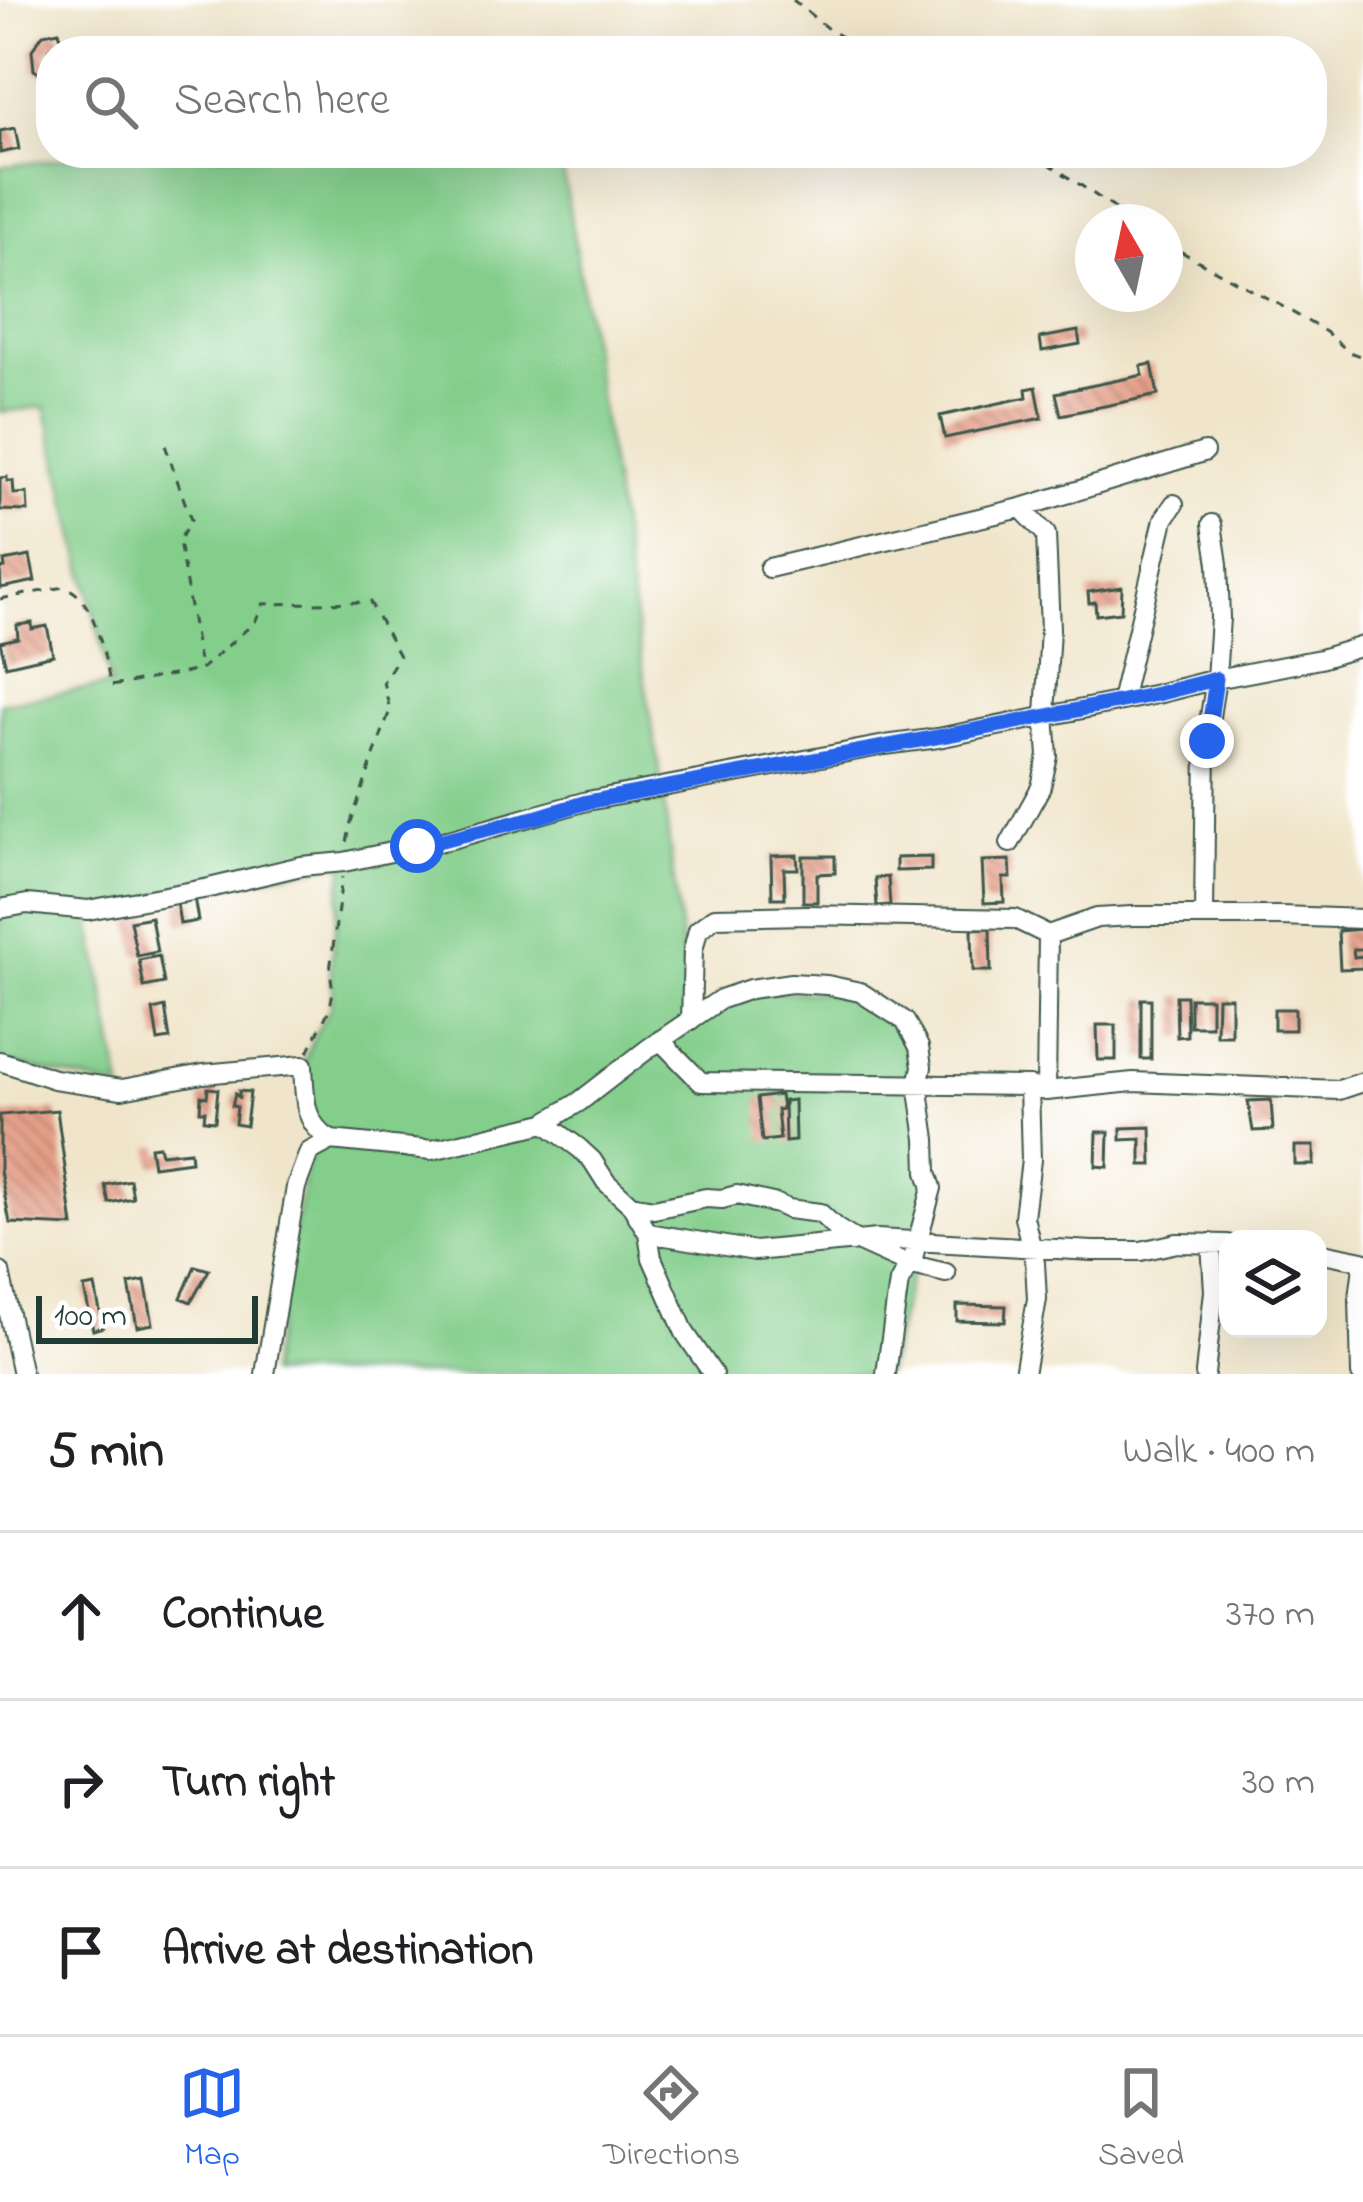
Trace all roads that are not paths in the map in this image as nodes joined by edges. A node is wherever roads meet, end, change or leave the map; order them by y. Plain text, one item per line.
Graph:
1 (1204, 452) dead end
2 (1174, 504) dead end
3 (1021, 508) junction
4 (1212, 524) dead end
5 (769, 568) dead end
6 (1363, 646) edge
7 (1216, 679) junction
8 (1121, 701) junction
9 (1045, 715) junction
10 (1010, 843) dead end
11 (0, 909) edge
12 (1204, 916) junction
13 (1363, 920) edge
14 (1048, 935) junction
15 (691, 1020) junction
16 (660, 1040) junction
17 (0, 1061) edge
18 (1363, 1082) edge
19 (918, 1084) junction
20 (1038, 1089) junction
21 (545, 1123) junction
22 (331, 1140) junction
23 (631, 1205) junction
24 (648, 1233) junction
25 (857, 1241) junction
26 (917, 1242) junction
27 (1219, 1244) edge
28 (1031, 1246) junction
29 (1327, 1254) edge
30 (908, 1264) junction
31 (1363, 1264) edge
32 (0, 1272) edge
33 (946, 1273) dead end
34 (22, 1374) edge
35 (266, 1374) edge
36 (713, 1374) edge
37 (886, 1374) edge
38 (1024, 1374) edge
39 (1205, 1374) edge
40 (1361, 1374) edge

1 - 3 street
2 - 8 street
3 - 5 street
3 - 9 street
4 - 7 street
6 - 7 street
7 - 8 street
7 - 12 street
8 - 9 street
9 - 10 street
9 - 11 street
12 - 13 street
12 - 14 street
14 - 15 street
14 - 20 street
15 - 16 street
15 - 19 street
16 - 19 street
16 - 21 street
17 - 22 street
18 - 20 street
19 - 20 street
19 - 26 street
20 - 28 street
21 - 22 street
21 - 23 street
22 - 35 street
23 - 24 street
23 - 25 street
24 - 25 street
24 - 36 street
25 - 26 street
25 - 30 street
26 - 28 street
26 - 30 street
27 - 28 street
27 - 39 street
28 - 38 street
29 - 31 street
30 - 33 street
30 - 37 street
31 - 40 street
32 - 34 street

